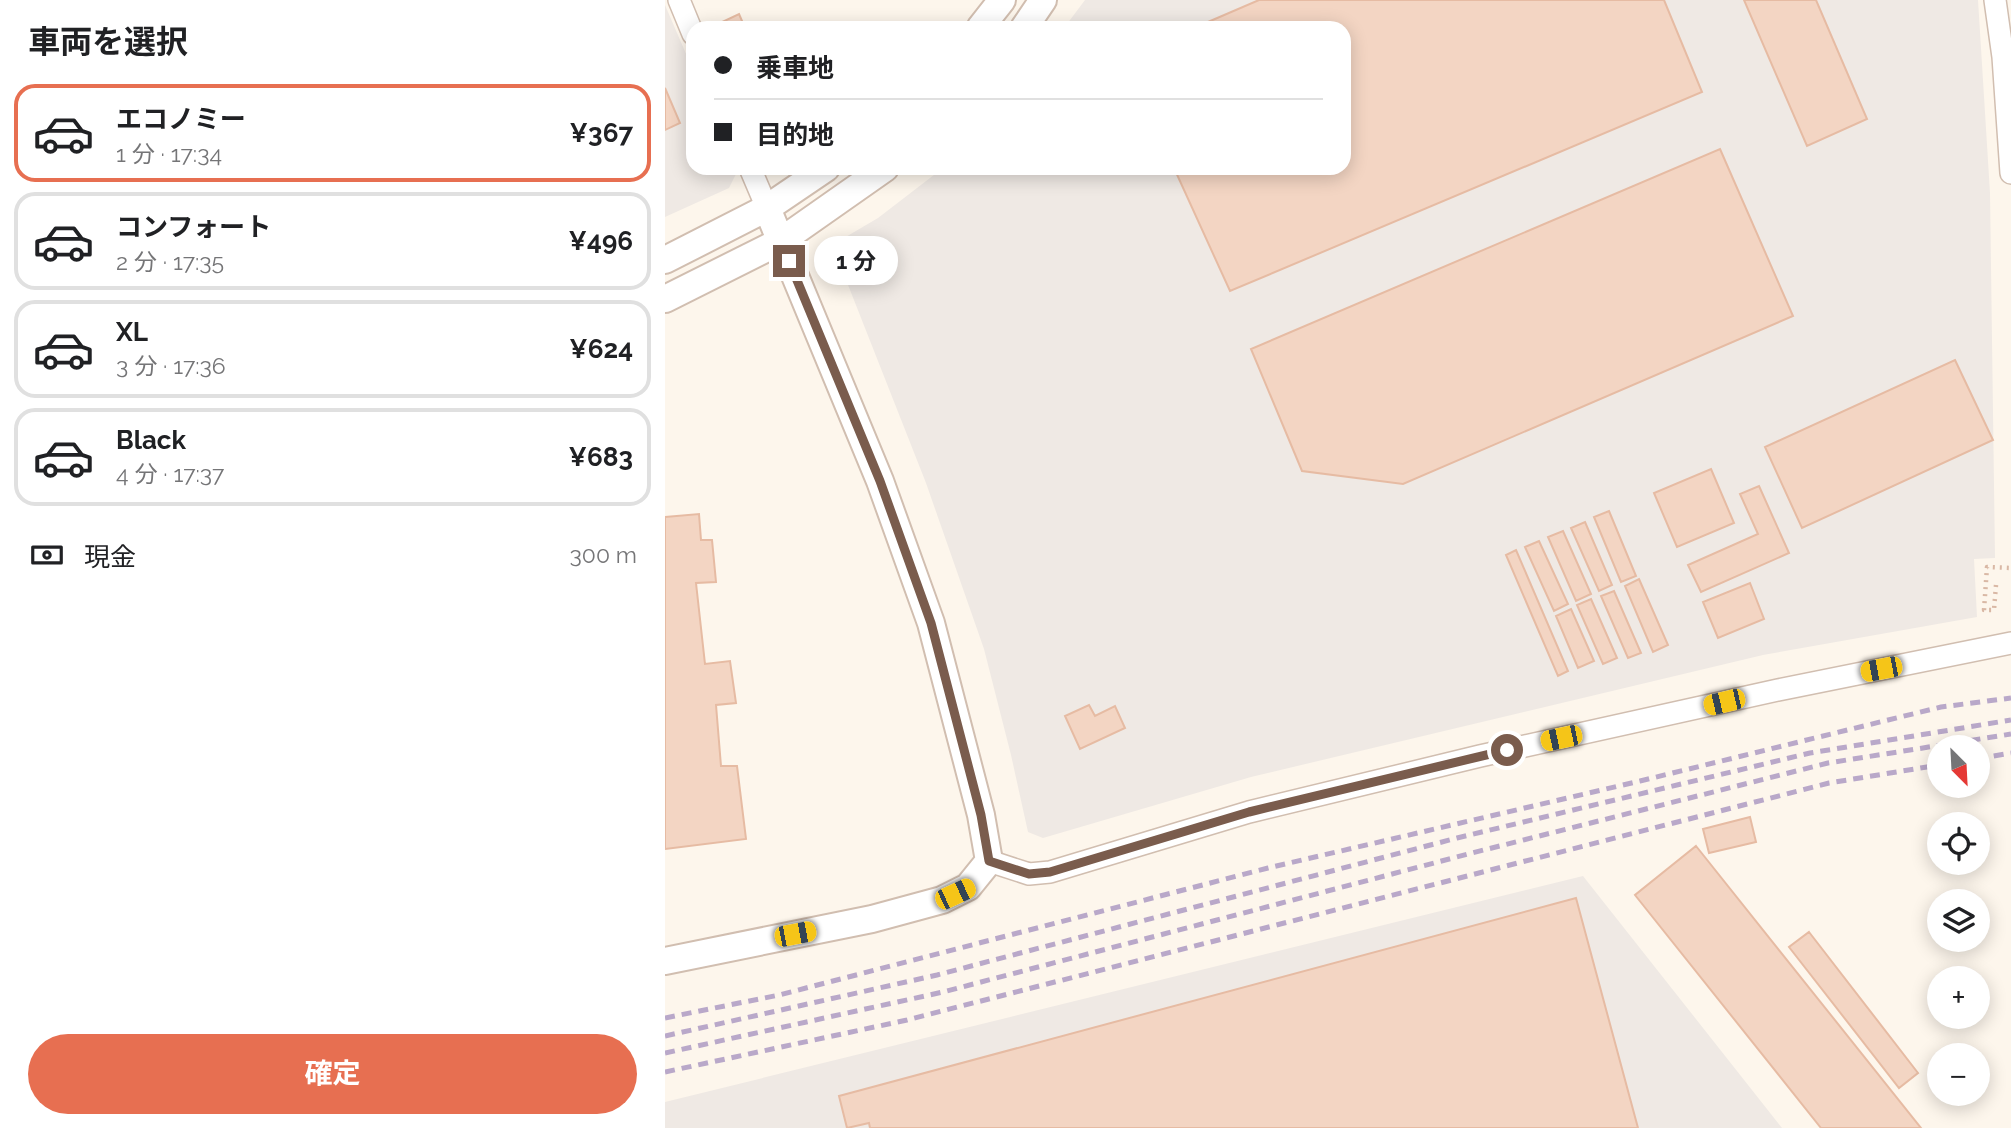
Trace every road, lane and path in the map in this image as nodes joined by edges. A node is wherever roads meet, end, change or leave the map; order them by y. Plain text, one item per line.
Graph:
1 (679, 0) edge
2 (1002, 0) edge
3 (1043, 0) edge
4 (1995, 0) edge
5 (688, 21) edge
6 (986, 21) edge
7 (1029, 21) edge
8 (2011, 173) edge
9 (753, 175) edge
10 (816, 175) edge
11 (875, 175) edge
12 (767, 208) junction
13 (781, 241) junction
14 (665, 260) edge
15 (665, 299) edge
16 (2011, 568) edge
17 (1996, 585) dead end
18 (2011, 643) edge
19 (989, 861) junction
20 (665, 961) edge

1 - 5 street
2 - 6 street
3 - 7 street
4 - 8 street
9 - 12 street
10 - 12 street
11 - 13 street
12 - 13 street
12 - 14 street
13 - 15 street
13 - 19 street
16 - 17 path
18 - 19 street
19 - 20 street

